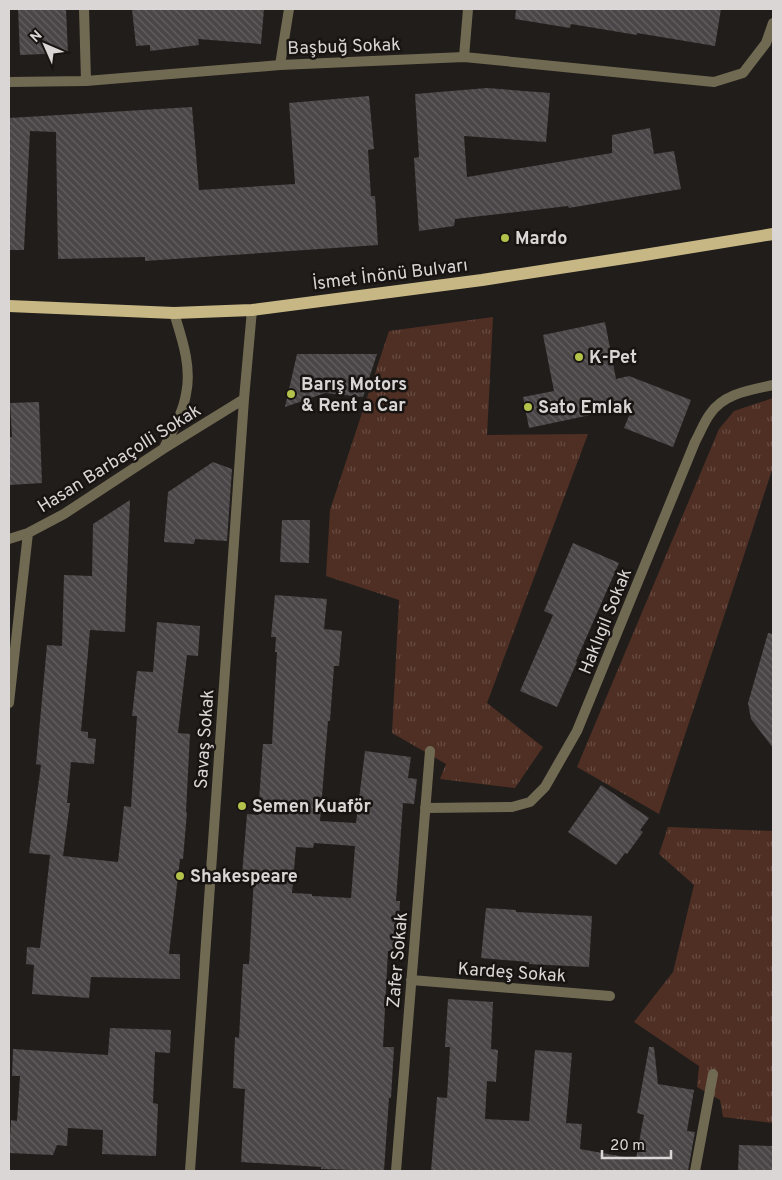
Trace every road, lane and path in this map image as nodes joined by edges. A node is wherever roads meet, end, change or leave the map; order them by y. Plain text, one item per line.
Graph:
1 (84, 9) edge
2 (289, 9) edge
3 (468, 9) edge
4 (773, 23) edge
5 (464, 57) junction
6 (280, 65) junction
7 (86, 81) junction
8 (9, 82) edge
9 (773, 234) edge
10 (9, 306) edge
11 (252, 310) junction
12 (174, 313) junction
13 (773, 385) edge
14 (244, 399) junction
15 (163, 449) junction
16 (28, 533) junction
17 (9, 539) edge
18 (9, 703) edge
19 (430, 751) dead end
20 (425, 808) junction
21 (411, 980) junction
22 (610, 996) dead end
23 (713, 1074) dead end
24 (190, 1171) edge
25 (396, 1171) edge
26 (696, 1171) edge

1 - 7 street
2 - 6 street
3 - 5 street
4 - 5 street, Başbuğ Sokak
5 - 6 street, Başbuğ Sokak
6 - 7 street, Başbuğ Sokak
7 - 8 street, Başbuğ Sokak
9 - 11 main road, İsmet İnönü Bulvarı
10 - 12 main road, İsmet İnönü Bulvarı
11 - 12 main road, İsmet İnönü Bulvarı
11 - 14 street, Savaş Sokak
12 - 15 street
13 - 20 street, Haklıgil Sokak
14 - 15 street, Hasan Barbaçolli Sokak
14 - 24 street, Savaş Sokak
15 - 16 street, Hasan Barbaçolli Sokak
16 - 17 street, Hasan Barbaçolli Sokak
16 - 18 street
19 - 20 street, Zafer Sokak
20 - 21 street, Zafer Sokak
21 - 22 street, Kardeş Sokak
21 - 25 street, Zafer Sokak
23 - 26 street

